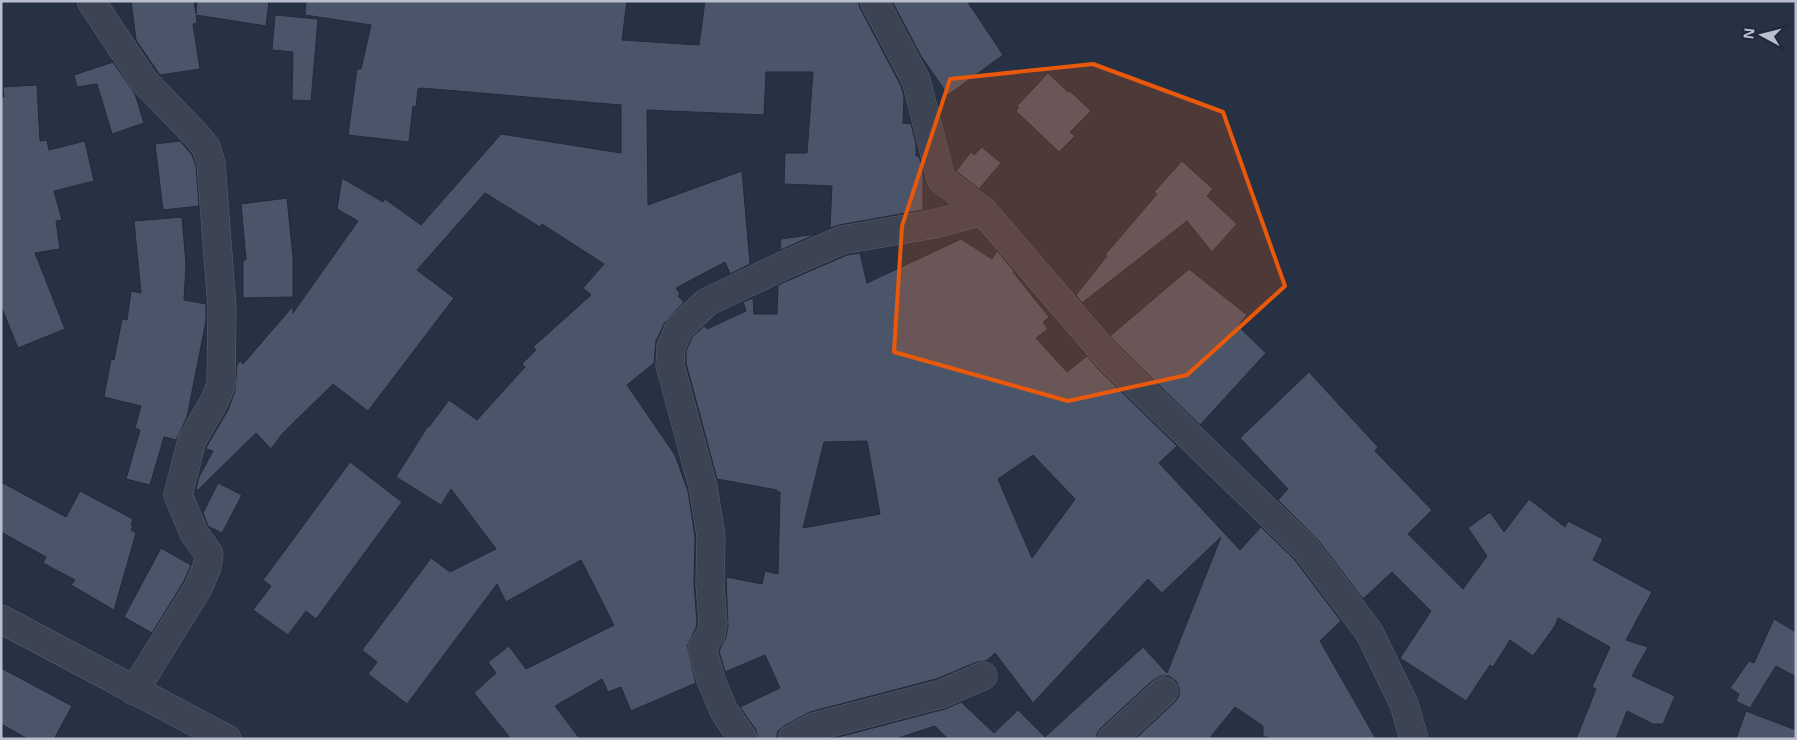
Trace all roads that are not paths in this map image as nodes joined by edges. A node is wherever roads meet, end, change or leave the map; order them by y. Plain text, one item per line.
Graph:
1 (91, 1) edge
2 (874, 1) edge
3 (983, 211) junction
4 (1, 619) edge
5 (983, 676) dead end
6 (134, 690) junction
7 (1164, 691) dead end
8 (227, 739) edge
9 (743, 739) edge
10 (792, 739) edge
11 (1112, 739) edge
12 (1414, 739) edge

1 - 6 street
2 - 3 street
3 - 9 street
3 - 12 street
4 - 6 street
5 - 10 street
6 - 8 street
7 - 11 street

